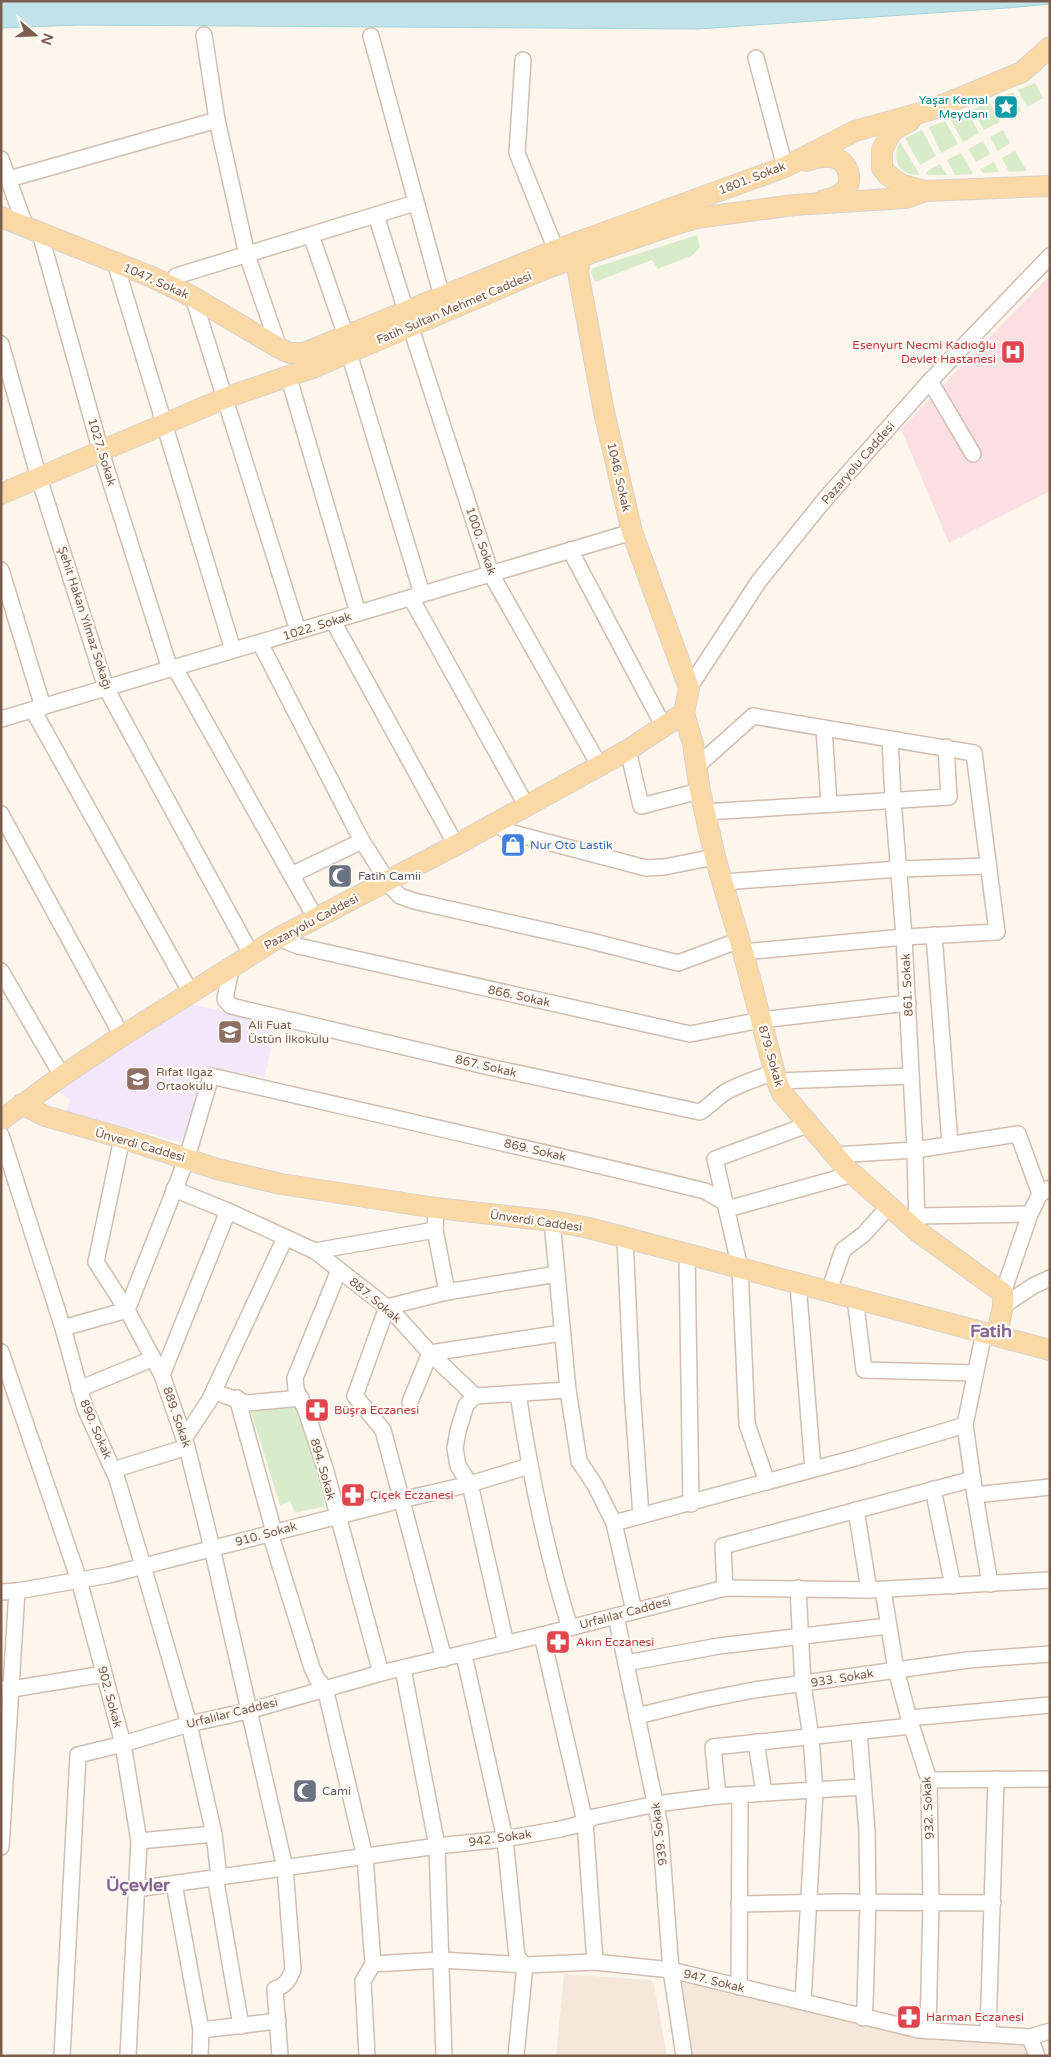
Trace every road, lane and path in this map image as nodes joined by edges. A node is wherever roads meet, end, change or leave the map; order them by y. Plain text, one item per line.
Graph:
1 (204, 35) dead end
2 (371, 36) dead end
3 (1050, 46) edge
4 (756, 58) dead end
5 (523, 60) dead end
6 (1050, 63) edge
7 (1022, 72) junction
8 (927, 111) junction
9 (217, 120) junction
10 (1, 159) edge
11 (785, 167) junction
12 (9, 179) junction
13 (1050, 186) edge
14 (925, 191) junction
15 (415, 203) junction
16 (812, 203) junction
17 (376, 215) junction
18 (1, 217) edge
19 (33, 231) junction
20 (311, 235) junction
21 (580, 247) junction
22 (556, 250) junction
23 (246, 254) junction
24 (1050, 256) edge
25 (116, 262) junction
26 (172, 286) junction
27 (193, 297) junction
28 (442, 297) junction
29 (409, 319) junction
30 (1, 344) edge
31 (348, 344) junction
32 (279, 348) junction
33 (304, 353) joint
34 (288, 375) junction
35 (930, 381) junction
36 (225, 398) junction
37 (164, 424) junction
38 (101, 452) junction
39 (972, 454) dead end
40 (38, 478) junction
41 (1, 494) edge
42 (632, 532) junction
43 (570, 550) junction
44 (1, 570) edge
45 (491, 574) junction
46 (416, 596) junction
47 (358, 614) junction
48 (334, 621) junction
49 (298, 631) junction
50 (260, 643) junction
51 (234, 650) junction
52 (173, 668) junction
53 (106, 688) junction
54 (690, 688) junction
55 (38, 708) junction
56 (684, 713) junction
57 (1, 719) edge
58 (664, 727) junction
59 (824, 728) junction
60 (890, 739) junction
61 (946, 748) junction
62 (628, 750) junction
63 (599, 765) junction
64 (696, 767) junction
65 (700, 790) junction
66 (893, 800) junction
67 (829, 804) junction
68 (526, 805) junction
69 (705, 812) junction
70 (1, 814) edge
71 (494, 823) junction
72 (362, 841) junction
73 (456, 845) junction
74 (715, 857) junction
75 (988, 866) junction
76 (899, 869) junction
77 (291, 875) junction
78 (387, 881) junction
79 (723, 882) junction
80 (316, 919) junction
81 (934, 935) junction
82 (904, 937) junction
83 (278, 938) junction
84 (741, 946) junction
85 (251, 954) junction
86 (231, 968) junction
87 (1, 971) edge
88 (191, 993) junction
89 (908, 1003) junction
90 (761, 1020) junction
91 (122, 1036) junction
92 (62, 1076) junction
93 (911, 1076) junction
94 (775, 1077) junction
95 (22, 1104) junction
96 (1, 1120) edge
97 (807, 1125) junction
98 (1, 1135) edge
99 (122, 1138) junction
100 (950, 1144) junction
101 (915, 1150) junction
102 (835, 1156) junction
103 (187, 1158) junction
104 (853, 1174) junction
105 (174, 1189) junction
106 (1045, 1191) edge
107 (724, 1202) junction
108 (889, 1206) junction
109 (436, 1208) junction
110 (228, 1211) junction
111 (1030, 1214) junction
112 (552, 1221) junction
113 (917, 1224) junction
114 (435, 1230) junction
115 (285, 1238) junction
116 (625, 1238) junction
117 (315, 1251) junction
118 (687, 1255) junction
119 (740, 1268) junction
120 (339, 1270) junction
121 (557, 1274) junction
122 (1050, 1278) edge
123 (798, 1283) junction
124 (447, 1292) junction
125 (829, 1292) junction
126 (856, 1298) junction
127 (1003, 1299) junction
128 (387, 1307) junction
129 (127, 1310) junction
130 (63, 1328) junction
131 (562, 1333) junction
132 (990, 1333) junction
133 (1050, 1350) edge
134 (1, 1352) edge
135 (430, 1353) junction
136 (152, 1359) junction
137 (5, 1371) edge
138 (975, 1373) junction
139 (162, 1375) junction
140 (79, 1389) junction
141 (568, 1390) junction
142 (214, 1392) junction
143 (518, 1394) junction
144 (475, 1396) junction
145 (237, 1398) junction
146 (301, 1398) junction
147 (410, 1402) dead end
148 (966, 1425) junction
149 (185, 1442) junction
150 (529, 1466) junction
151 (813, 1469) junction
152 (113, 1470) junction
153 (972, 1479) junction
154 (767, 1482) junction
155 (470, 1484) junction
156 (1050, 1487) edge
157 (933, 1489) junction
158 (975, 1495) junction
159 (401, 1500) junction
160 (691, 1504) junction
161 (856, 1510) junction
162 (337, 1516) junction
163 (641, 1516) junction
164 (614, 1523) junction
165 (272, 1532) junction
166 (212, 1548) junction
167 (144, 1566) junction
168 (79, 1580) junction
169 (1050, 1580) edge
170 (990, 1584) junction
171 (953, 1586) junction
172 (6, 1588) edge
173 (725, 1588) junction
174 (798, 1588) junction
175 (876, 1590) junction
176 (634, 1611) junction
177 (616, 1616) junction
178 (888, 1626) junction
179 (570, 1628) junction
180 (542, 1636) junction
181 (801, 1636) junction
182 (506, 1644) junction
183 (1050, 1654) edge
184 (464, 1655) junction
185 (444, 1659) junction
186 (626, 1663) junction
187 (403, 1669) junction
188 (896, 1670) junction
189 (381, 1673) junction
190 (104, 1674) junction
191 (802, 1685) junction
192 (325, 1688) junction
193 (6, 1689) edge
194 (1050, 1705) edge
195 (248, 1711) junction
196 (637, 1716) junction
197 (910, 1722) junction
198 (189, 1724) junction
199 (859, 1732) junction
200 (810, 1737) junction
201 (756, 1742) junction
202 (123, 1744) junction
203 (996, 1779) junction
204 (1050, 1779) edge
205 (929, 1780) junction
206 (863, 1786) junction
207 (815, 1791) junction
208 (764, 1794) junction
209 (740, 1795) junction
210 (718, 1796) junction
211 (656, 1804) junction
212 (585, 1822) junction
213 (214, 1834) junction
214 (505, 1839) junction
215 (139, 1841) junction
216 (437, 1846) junction
217 (1, 1847) edge
218 (365, 1857) junction
219 (285, 1868) junction
220 (219, 1876) junction
221 (174, 1884) junction
222 (136, 1888) junction
223 (810, 1903) junction
224 (868, 1903) junction
225 (931, 1903) junction
226 (739, 1904) junction
227 (992, 1904) junction
228 (441, 1960) junction
229 (595, 1962) junction
230 (373, 1964) junction
231 (525, 1965) junction
232 (671, 1970) junction
233 (739, 1987) junction
234 (803, 2002) junction
235 (863, 2018) junction
236 (278, 2020) junction
237 (241, 2026) junction
238 (201, 2030) junction
239 (928, 2031) junction
240 (1050, 2031) edge
241 (988, 2034) junction
242 (1030, 2037) junction
243 (62, 2056) edge
244 (128, 2056) edge
245 (200, 2056) edge
246 (280, 2056) edge
247 (367, 2056) edge
248 (444, 2056) edge
249 (516, 2056) edge
250 (684, 2056) edge
251 (1037, 2056) edge

1 - 9 street
2 - 15 street
3 - 7 main road
4 - 11 street
5 - 22 street
6 - 7 main road
7 - 8 main road
8 - 11 main road, 1801. Sokak
8 - 14 main road
9 - 12 street
9 - 23 street
10 - 12 street, 1027. Sokak
11 - 16 main road
11 - 21 main road, 1801. Sokak
12 - 19 street, 1027. Sokak
13 - 14 main road
14 - 16 main road, Fatih Sultan Mehmet Caddesi
15 - 17 street
15 - 28 street
16 - 21 main road, Fatih Sultan Mehmet Caddesi
17 - 20 street
17 - 29 street, 1000. Sokak
18 - 19 main road, 1047. Sokak
19 - 25 main road, 1047. Sokak
19 - 38 street, 1027. Sokak
20 - 23 street
20 - 31 street
21 - 22 main road, Fatih Sultan Mehmet Caddesi
21 - 29 main road, Fatih Sultan Mehmet Caddesi
21 - 42 main road, 1046. Sokak
22 - 28 main road, Fatih Sultan Mehmet Caddesi
23 - 26 street
23 - 32 street
24 - 35 street, Pazaryolu Caddesi
25 - 26 main road, 1047. Sokak
25 - 37 street
26 - 27 main road, 1047. Sokak
27 - 32 main road, 1047. Sokak
27 - 36 street
28 - 29 main road, Fatih Sultan Mehmet Caddesi
29 - 31 main road, Fatih Sultan Mehmet Caddesi
29 - 45 street, 1000. Sokak
30 - 40 street, Şehit Hakan Yılmaz Sokağı
31 - 33 main road, Fatih Sultan Mehmet Caddesi
31 - 34 main road, Fatih Sultan Mehmet Caddesi
31 - 46 street
32 - 33 main road, 1047. Sokak
34 - 36 main road, Fatih Sultan Mehmet Caddesi
34 - 47 street
35 - 39 street
35 - 54 street, Pazaryolu Caddesi
36 - 37 main road, Fatih Sultan Mehmet Caddesi
36 - 49 street
37 - 38 main road, Fatih Sultan Mehmet Caddesi
37 - 51 street
38 - 40 main road, Fatih Sultan Mehmet Caddesi
38 - 52 street, 1027. Sokak
40 - 41 main road, Fatih Sultan Mehmet Caddesi
40 - 53 street, Şehit Hakan Yılmaz Sokağı
42 - 43 street, 1022. Sokak
42 - 54 main road, 1046. Sokak
43 - 45 street, 1022. Sokak
43 - 58 street
44 - 55 street
45 - 46 street, 1022. Sokak
45 - 63 street, 1000. Sokak
46 - 47 street, 1022. Sokak
46 - 68 street
47 - 48 street, 1022. Sokak
48 - 49 street, 1022. Sokak
48 - 73 street
49 - 50 street, 1022. Sokak
50 - 51 street, 1022. Sokak
50 - 72 street
51 - 52 street, 1022. Sokak
52 - 53 street, 1022. Sokak
52 - 77 street, 1027. Sokak
53 - 55 street, 1022. Sokak
53 - 85 street, Şehit Hakan Yılmaz Sokağı
54 - 56 main road, 879. Sokak
55 - 57 street, 1022. Sokak
55 - 88 street
56 - 58 main road, Pazaryolu Caddesi
56 - 64 main road, 879. Sokak
58 - 62 main road, Pazaryolu Caddesi
59 - 60 street
59 - 64 street
59 - 67 street
60 - 61 street
60 - 66 street, 861. Sokak
61 - 66 street
61 - 75 street
62 - 63 main road, Pazaryolu Caddesi
62 - 65 street
63 - 68 main road, Pazaryolu Caddesi
64 - 65 main road, 879. Sokak
65 - 69 main road, 879. Sokak
66 - 67 street
66 - 76 street, 861. Sokak
67 - 69 street
68 - 71 main road, Pazaryolu Caddesi
69 - 74 main road, 879. Sokak
70 - 91 street
71 - 73 main road, Pazaryolu Caddesi
71 - 74 street
72 - 77 street
72 - 78 street
73 - 78 main road, Pazaryolu Caddesi
74 - 79 main road, 879. Sokak
75 - 76 street
75 - 81 street
76 - 79 street
76 - 82 street, 861. Sokak
77 - 80 street, 1027. Sokak
78 - 80 main road, Pazaryolu Caddesi
78 - 84 street
79 - 84 main road, 879. Sokak
80 - 83 main road, Pazaryolu Caddesi
81 - 82 street
81 - 100 street
82 - 84 street
82 - 89 street, 861. Sokak
83 - 85 main road, Pazaryolu Caddesi
83 - 90 street, 866. Sokak
84 - 90 main road, 879. Sokak
85 - 86 main road, Pazaryolu Caddesi
86 - 88 main road, Pazaryolu Caddesi
86 - 94 street, 867. Sokak
87 - 92 street
88 - 91 main road, Pazaryolu Caddesi
89 - 90 street, 866. Sokak
89 - 93 street, 861. Sokak
90 - 94 main road, 879. Sokak
91 - 92 main road, Pazaryolu Caddesi
92 - 95 main road, Pazaryolu Caddesi
93 - 94 street
93 - 101 street, 861. Sokak
94 - 97 main road, 879. Sokak
95 - 96 main road, Pazaryolu Caddesi
95 - 99 main road, Ünverdi Caddesi
97 - 102 main road, 879. Sokak
97 - 107 street
98 - 130 street, 890. Sokak
99 - 103 main road, Ünverdi Caddesi
99 - 129 street, 889. Sokak
100 - 101 street
100 - 106 street
101 - 102 street
101 - 113 street, 861. Sokak
102 - 104 main road, 879. Sokak
103 - 105 street
103 - 107 street, 869. Sokak
103 - 109 main road, Ünverdi Caddesi
104 - 107 street, 869. Sokak
104 - 108 main road, 879. Sokak
105 - 110 street, 887. Sokak
105 - 129 street
106 - 111 street
107 - 119 street
108 - 113 main road, 879. Sokak
108 - 125 street
109 - 112 main road, Ünverdi Caddesi
109 - 114 street
110 - 115 street, 887. Sokak
110 - 139 street
111 - 113 street
111 - 127 street
112 - 116 main road, Ünverdi Caddesi
112 - 121 street
113 - 127 main road, 879. Sokak
114 - 117 street
114 - 124 street
115 - 117 street, 887. Sokak
115 - 142 street
116 - 118 main road, Ünverdi Caddesi
116 - 163 street
117 - 120 street, 887. Sokak
118 - 119 main road, Ünverdi Caddesi
118 - 160 street
119 - 123 main road, Ünverdi Caddesi
119 - 154 street
120 - 128 street, 887. Sokak
120 - 146 street, 894. Sokak
121 - 124 street
121 - 131 street
122 - 127 street
123 - 125 main road, Ünverdi Caddesi
123 - 151 street
124 - 128 street
125 - 126 main road, Ünverdi Caddesi
126 - 132 main road, Ünverdi Caddesi
126 - 138 street
127 - 132 main road
128 - 135 street, 887. Sokak
128 - 159 street
129 - 130 street
129 - 136 street, 889. Sokak
130 - 140 street, 890. Sokak
131 - 135 street
131 - 141 street
132 - 133 main road, Ünverdi Caddesi
132 - 138 street
134 - 137 street, 902. Sokak
135 - 144 street, 887. Sokak
135 - 147 street
136 - 139 street, 889. Sokak
136 - 140 street
137 - 168 street, 902. Sokak
138 - 148 street
139 - 149 street, 889. Sokak
140 - 152 street, 890. Sokak
141 - 143 street
141 - 164 street
142 - 145 street
142 - 149 street
143 - 144 street
143 - 150 street
144 - 155 street
145 - 146 street
145 - 165 street
146 - 162 street, 894. Sokak
148 - 151 street
148 - 153 street
149 - 152 street
149 - 166 street, 889. Sokak
150 - 155 street, 910. Sokak
150 - 179 street
151 - 154 street
152 - 167 street, 890. Sokak
153 - 157 street
153 - 158 street
154 - 160 street
155 - 159 street, 910. Sokak
155 - 182 street
156 - 158 street
157 - 161 street
157 - 171 street
158 - 170 street
159 - 162 street, 910. Sokak
159 - 185 street
160 - 163 street
161 - 173 street
161 - 175 street, 932. Sokak
162 - 165 street, 910. Sokak
162 - 189 street, 894. Sokak
163 - 164 street
164 - 176 street
165 - 166 street, 910. Sokak
165 - 192 street
166 - 167 street, 910. Sokak
166 - 195 street, 889. Sokak
167 - 168 street, 910. Sokak
167 - 198 street, 890. Sokak
168 - 172 street, 910. Sokak
168 - 190 street, 902. Sokak
169 - 170 street, Urfalılar Caddesi
170 - 171 street, Urfalılar Caddesi
171 - 175 street, Urfalılar Caddesi
172 - 193 street
173 - 174 street, Urfalılar Caddesi
173 - 176 street, Urfalılar Caddesi
174 - 175 street, Urfalılar Caddesi
174 - 181 street
175 - 178 street, 932. Sokak
176 - 177 street, Urfalılar Caddesi
177 - 179 street, Urfalılar Caddesi
177 - 186 street, 939. Sokak
178 - 181 street
178 - 188 street, 932. Sokak
179 - 180 street, Urfalılar Caddesi
180 - 182 street, Urfalılar Caddesi
180 - 212 street
181 - 186 street
181 - 191 street
182 - 184 street, Urfalılar Caddesi
183 - 188 street, 933. Sokak
184 - 185 street, Urfalılar Caddesi
184 - 214 street
185 - 187 street, Urfalılar Caddesi
186 - 196 street, 939. Sokak
187 - 189 street, Urfalılar Caddesi
187 - 216 street
188 - 191 street, 933. Sokak
188 - 197 street, 932. Sokak
189 - 192 street, Urfalılar Caddesi
190 - 193 street
190 - 202 street, 902. Sokak
191 - 196 street, 933. Sokak
191 - 200 street
192 - 195 street, Urfalılar Caddesi
192 - 218 street
193 - 217 street
194 - 197 street
195 - 198 street, Urfalılar Caddesi
195 - 219 street, 889. Sokak
196 - 211 street, 939. Sokak
197 - 199 street
197 - 205 street, 932. Sokak
198 - 202 street, Urfalılar Caddesi
198 - 213 street, 890. Sokak
199 - 200 street
199 - 206 street
200 - 201 street
200 - 207 street
201 - 208 street
201 - 210 street
202 - 215 street, 902. Sokak
202 - 243 street, Urfalılar Caddesi
203 - 204 street
203 - 205 street
203 - 227 street
205 - 225 street, 932. Sokak
206 - 207 street, 942. Sokak
206 - 224 street
207 - 208 street, 942. Sokak
207 - 223 street
208 - 209 street, 942. Sokak
209 - 210 street, 942. Sokak
209 - 226 street
210 - 211 street, 942. Sokak
211 - 212 street, 942. Sokak
211 - 232 street, 939. Sokak
212 - 214 street, 942. Sokak
212 - 229 street
213 - 215 street
213 - 220 street, 890. Sokak
214 - 216 street, 942. Sokak
214 - 231 street
215 - 222 street, 902. Sokak
216 - 218 street, 942. Sokak
216 - 228 street
218 - 219 street, 942. Sokak
218 - 230 street
219 - 220 street, 942. Sokak
219 - 236 street, 889. Sokak
220 - 221 street, 942. Sokak
220 - 237 street, 890. Sokak
221 - 222 street, 942. Sokak
221 - 238 street
222 - 244 street, 902. Sokak
223 - 224 street
223 - 226 street
223 - 234 street
224 - 225 street
224 - 235 street
225 - 227 street
225 - 239 street, 932. Sokak
226 - 233 street
227 - 241 street
228 - 230 street, 947. Sokak
228 - 231 street, 947. Sokak
228 - 248 street
229 - 231 street, 947. Sokak
229 - 232 street, 947. Sokak
230 - 247 street
231 - 249 street
232 - 233 street, 947. Sokak
232 - 250 street, 939. Sokak
233 - 234 street, 947. Sokak
234 - 235 street, 947. Sokak
235 - 239 street, 947. Sokak
236 - 237 street
236 - 246 street
237 - 238 street
238 - 245 street
239 - 241 street, 947. Sokak
240 - 242 street, 947. Sokak
241 - 242 street, 947. Sokak
242 - 251 street

